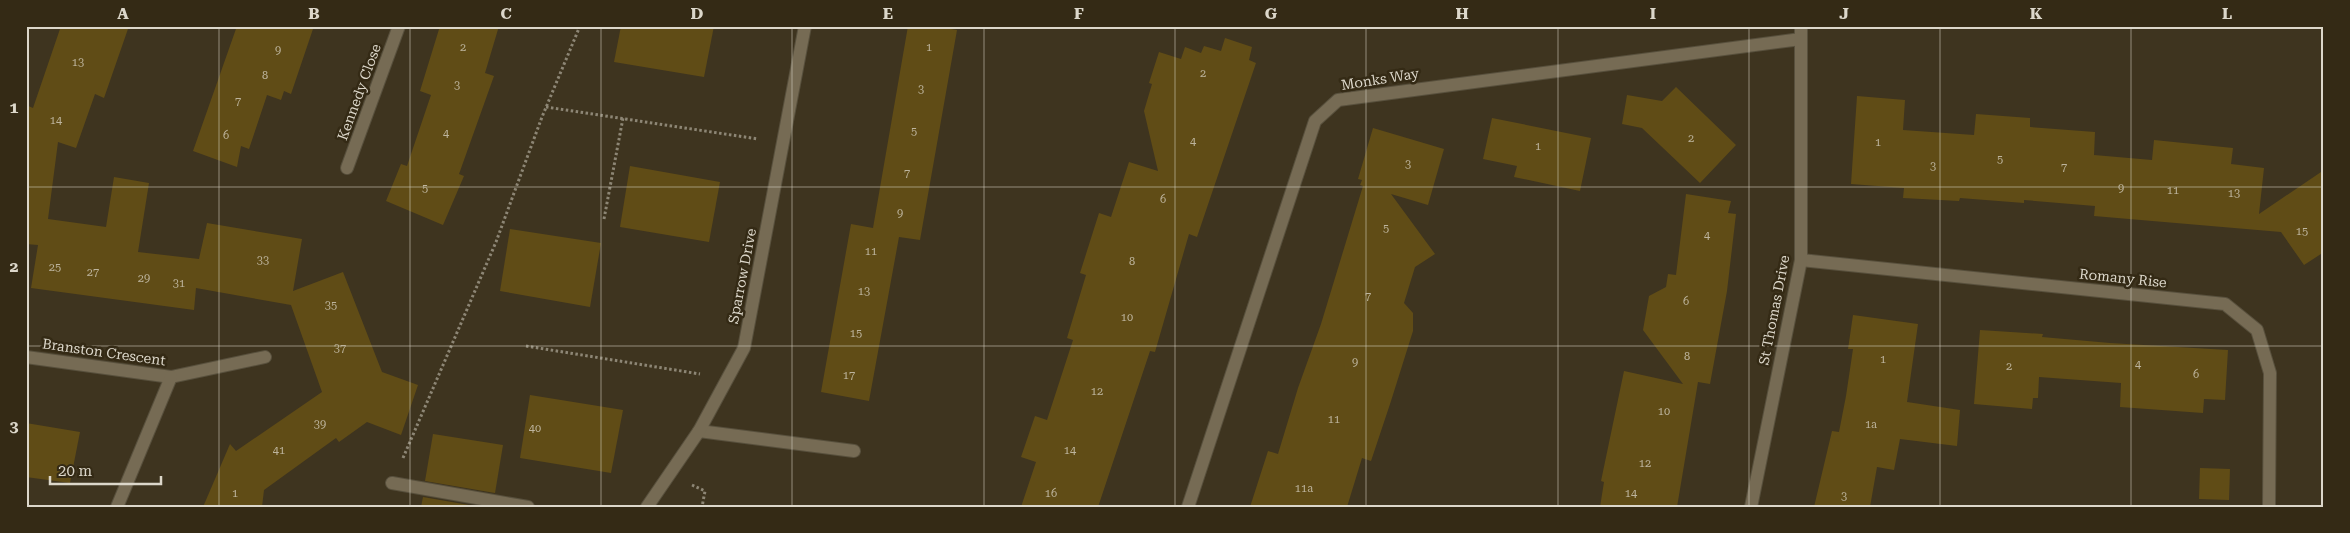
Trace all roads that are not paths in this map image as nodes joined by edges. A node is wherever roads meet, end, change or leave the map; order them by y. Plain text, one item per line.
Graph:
1 (399, 26) edge
2 (806, 26) edge
3 (1801, 32) edge
4 (346, 168) dead end
5 (1801, 260) junction
6 (26, 357) edge
7 (265, 357) dead end
8 (171, 377) junction
9 (699, 431) junction
10 (854, 451) dead end
11 (392, 483) road end
12 (117, 507) edge
13 (528, 507) edge
14 (647, 507) edge
15 (1188, 507) edge
16 (1751, 507) edge
17 (2269, 507) edge

1 - 4 street, Kennedy Close
2 - 9 street, Sparrow Drive
3 - 5 street, St Thomas Drive
3 - 15 street, Monks Way
5 - 16 street, St Thomas Drive
5 - 17 street, Romany Rise
6 - 8 street, Branston Crescent
7 - 8 street, Branston Crescent
8 - 12 street
9 - 10 street
9 - 14 street, Sparrow Drive
11 - 13 street

